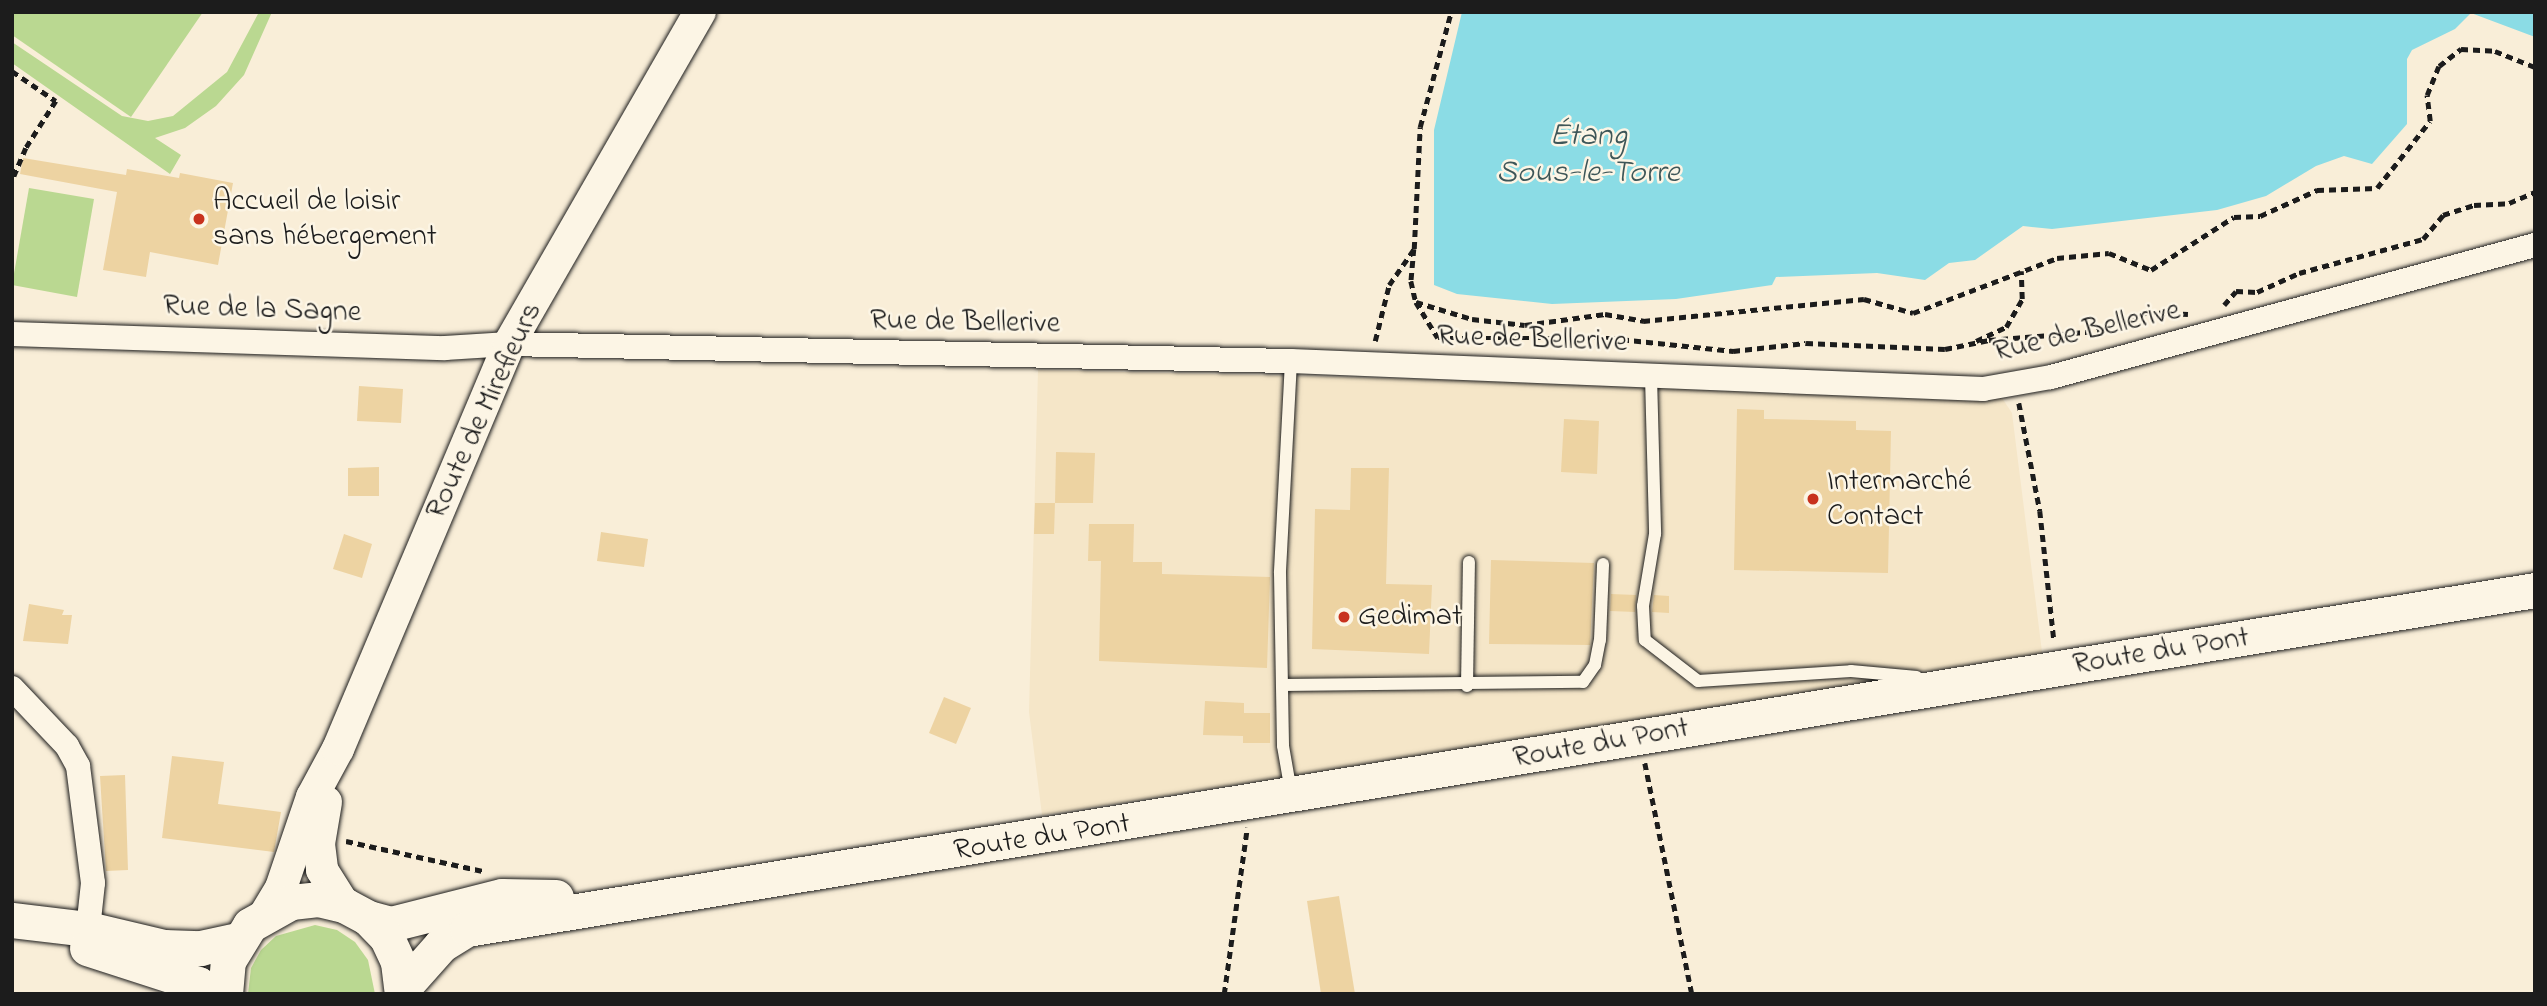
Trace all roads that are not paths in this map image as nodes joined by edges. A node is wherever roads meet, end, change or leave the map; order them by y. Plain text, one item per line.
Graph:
1 (700, 12) edge
2 (2535, 245) edge
3 (12, 334) edge
4 (509, 344) junction
5 (1291, 361) junction
6 (1651, 376) junction
7 (1469, 562) dead end
8 (1604, 564) dead end
9 (2535, 590) edge
10 (1969, 682) junction
11 (1282, 685) junction
12 (1467, 685) junction
13 (12, 688) edge
14 (338, 750) junction
15 (1292, 796) junction
16 (668, 898) junction
17 (356, 911) junction
18 (266, 913) junction
19 (22, 922) edge
20 (88, 929) junction
21 (238, 940) junction
22 (402, 991) edge
23 (210, 994) edge
24 (225, 994) edge

1 - 4 street, Route de Mirefleurs
2 - 6 street, Rue de Bellerive
3 - 4 street, Rue de la Sagne
4 - 5 street, Rue de Bellerive
4 - 14 street, Route de Mirefleurs
5 - 6 street, Rue de Bellerive
5 - 11 lane
6 - 10 lane
7 - 12 lane
8 - 12 lane
9 - 10 main road, Route du Pont
10 - 15 main road, Route du Pont
11 - 12 lane
11 - 15 lane
13 - 20 street
14 - 17 street, Route de Mirefleurs
14 - 18 street, Route de Mirefleurs
15 - 16 main road, Route du Pont
16 - 17 main road, Route du Pont
16 - 22 main road, Route du Pont
17 - 18 main road, Route du Pont
17 - 22 main road
18 - 21 main road
19 - 20 main road
19 - 23 main road
20 - 21 main road
21 - 24 main road

